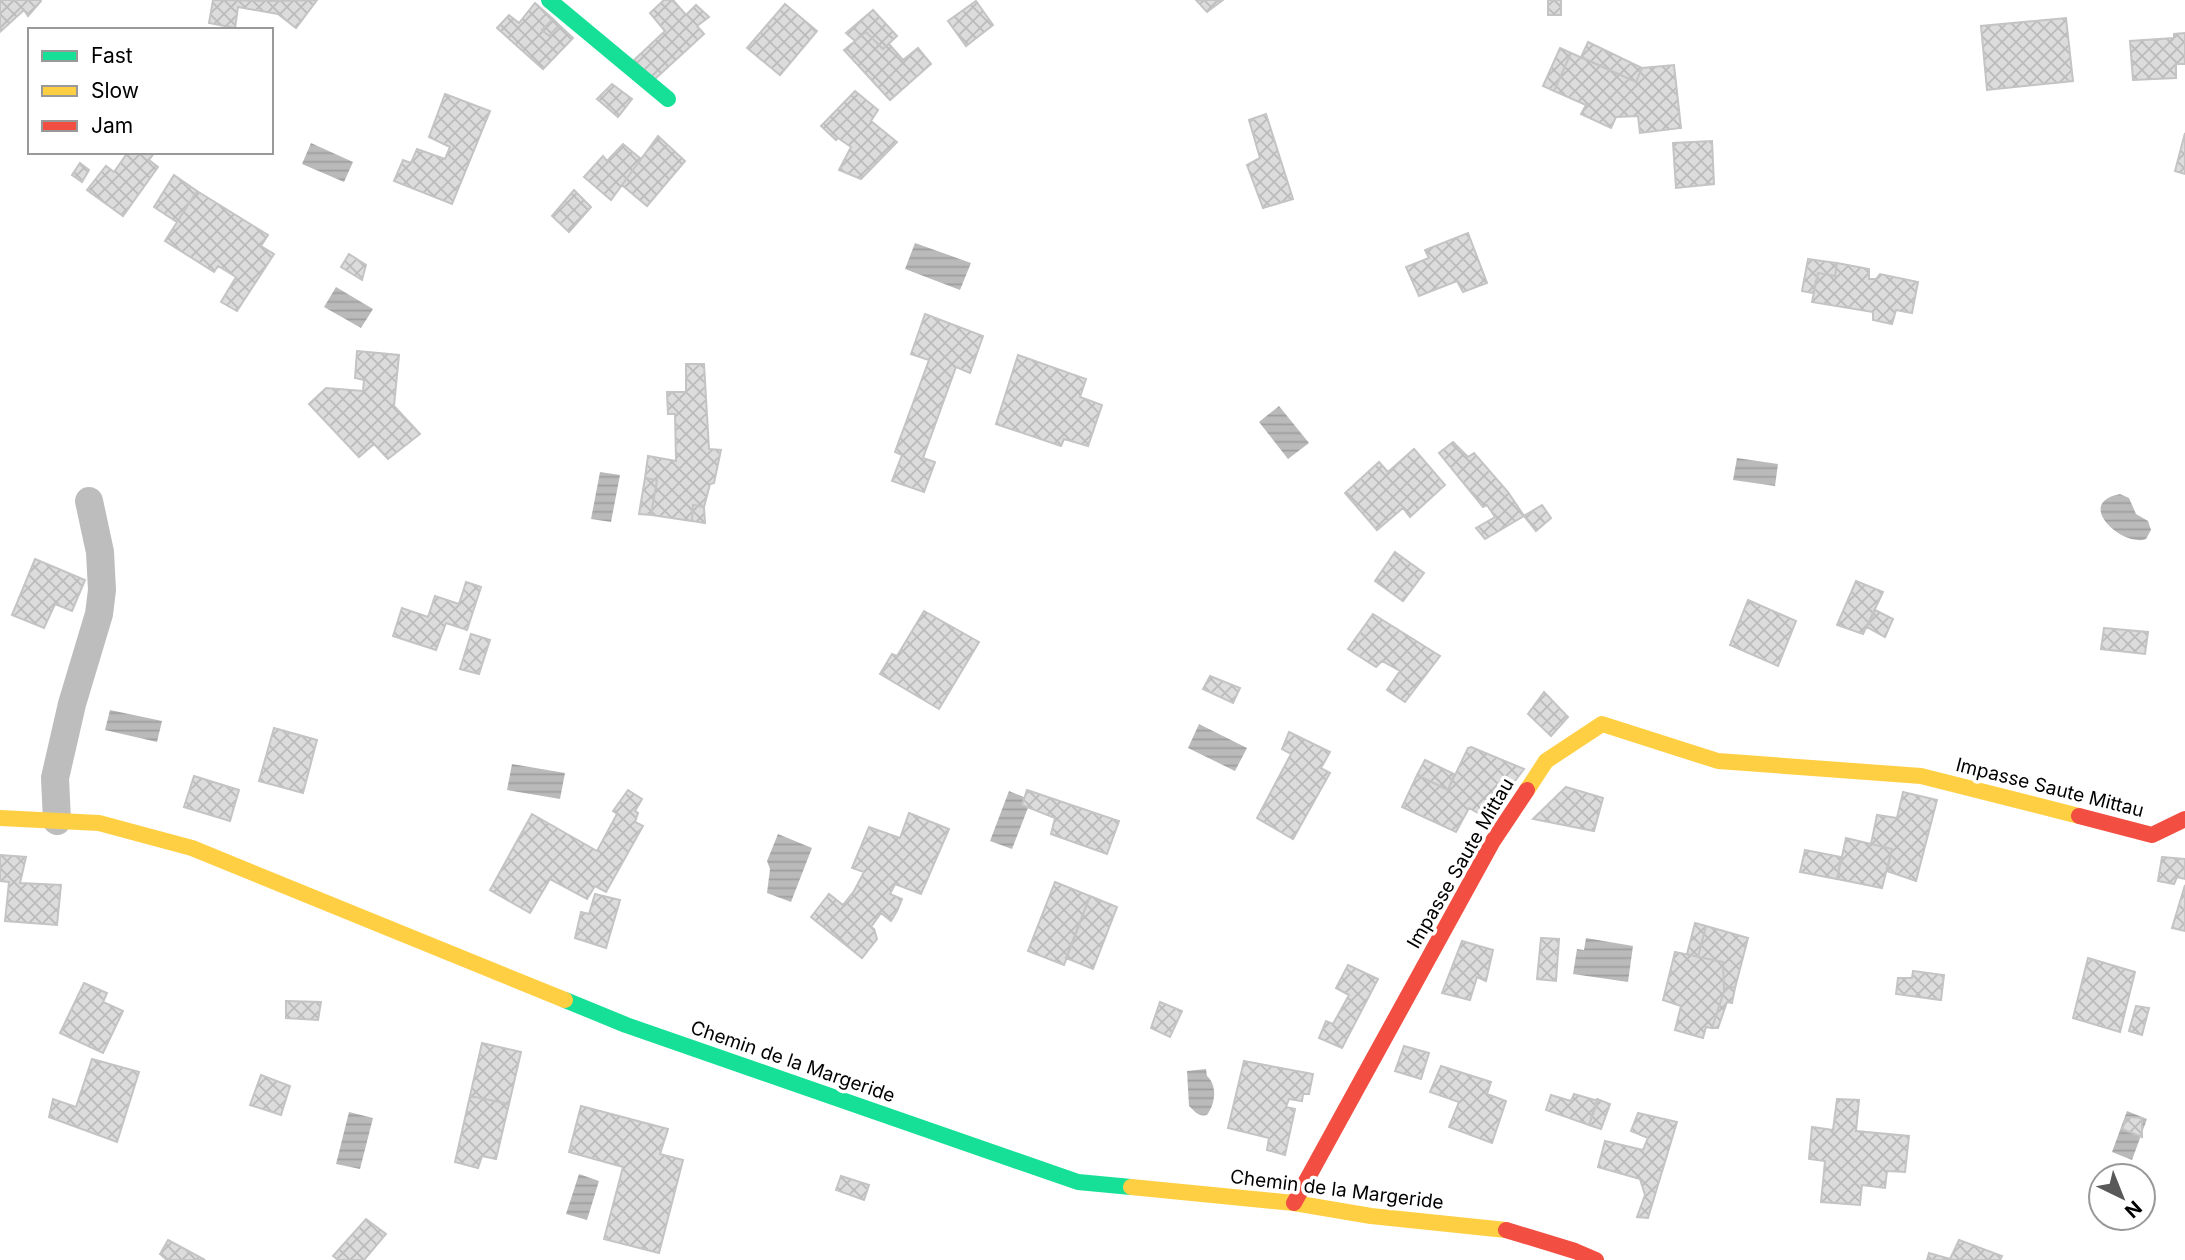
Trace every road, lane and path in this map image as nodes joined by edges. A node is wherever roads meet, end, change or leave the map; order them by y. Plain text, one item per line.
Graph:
1 (549, 0) edge
2 (668, 99) dead end
3 (89, 500) dead end
4 (0, 818) edge
5 (2185, 819) edge
6 (57, 821) junction
7 (1294, 1203) junction
8 (1596, 1260) edge

1 - 2 street
3 - 6 street
4 - 6 street, Chemin de la Margeride
5 - 7 street, Impasse Saute Mittau
6 - 7 street, Chemin de la Margeride
7 - 8 street, Chemin de la Margeride

